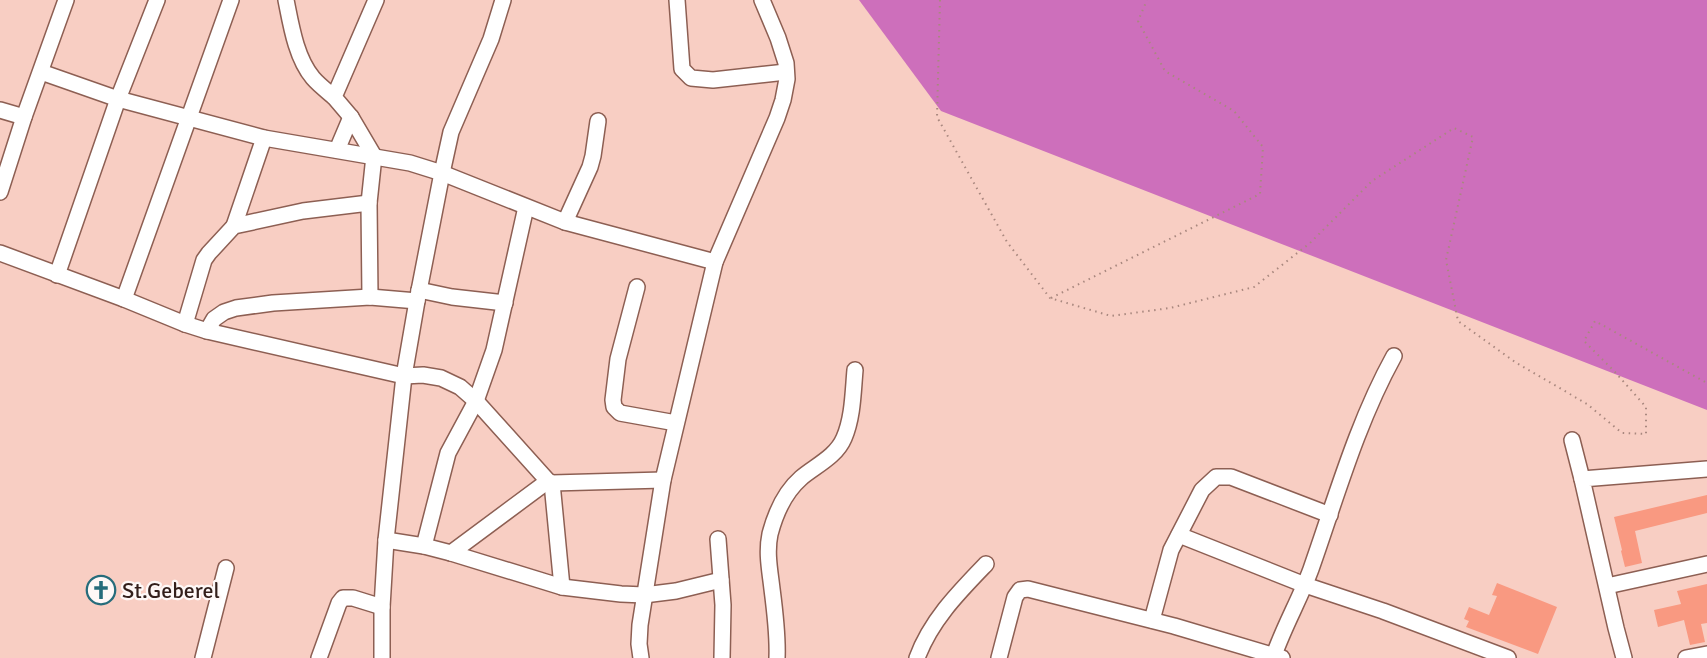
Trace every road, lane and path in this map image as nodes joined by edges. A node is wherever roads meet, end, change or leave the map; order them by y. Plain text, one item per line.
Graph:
1 (66, 0) edge
2 (157, 0) edge
3 (231, 0) edge
4 (286, 0) edge
5 (376, 0) edge
6 (503, 0) edge
7 (677, 0) edge
8 (762, 0) edge
9 (940, 0) edge
10 (1147, 0) edge
11 (41, 72) junction
12 (786, 72) junction
13 (334, 97) junction
14 (118, 99) junction
15 (0, 110) edge
16 (24, 117) junction
17 (351, 117) junction
18 (188, 119) junction
19 (597, 121) dead end
20 (264, 138) junction
21 (337, 150) junction
22 (374, 156) junction
23 (442, 173) junction
24 (0, 192) edge
25 (369, 203) junction
26 (526, 207) junction
27 (565, 222) junction
28 (234, 226) junction
29 (0, 253) edge
30 (715, 262) junction
31 (57, 275) junction
32 (637, 287) dead end
33 (418, 295) junction
34 (370, 297) junction
35 (1050, 298) junction
36 (124, 299) junction
37 (505, 303) junction
38 (185, 324) junction
39 (207, 331) junction
40 (1394, 356) dead end
41 (855, 370) dead end
42 (404, 375) junction
43 (1707, 383) edge
44 (476, 401) junction
45 (676, 423) junction
46 (1572, 440) dead end
47 (1707, 469) edge
48 (1582, 479) junction
49 (663, 480) junction
50 (550, 482) junction
51 (1330, 515) junction
52 (1179, 535) junction
53 (718, 539) dead end
54 (386, 540) junction
55 (424, 546) junction
56 (451, 553) junction
57 (986, 564) dead end
58 (1707, 564) edge
59 (226, 568) dead end
60 (721, 580) junction
61 (1305, 585) junction
62 (1607, 586) junction
63 (562, 587) junction
64 (644, 595) junction
65 (382, 607) junction
66 (1152, 620) junction
67 (1707, 654) edge
68 (1277, 657) edge
69 (203, 658) edge
70 (319, 658) edge
71 (382, 658) edge
72 (642, 658) edge
73 (722, 658) edge
74 (777, 658) edge
75 (917, 658) edge
76 (999, 658) edge
77 (1508, 658) edge
78 (1624, 658) edge
79 (1686, 658) edge

1 - 11 street
2 - 14 street
3 - 18 street
4 - 13 street
5 - 13 street
6 - 23 street
7 - 12 street
8 - 12 street
9 - 35 path
10 - 35 path
11 - 14 street
11 - 16 street
12 - 30 street
13 - 17 street
14 - 18 street
14 - 31 street
15 - 16 street
16 - 24 street
17 - 21 street
17 - 22 street
18 - 20 street
18 - 36 street
19 - 27 street
20 - 21 street
20 - 28 street
21 - 22 street
22 - 23 street
22 - 25 street
23 - 26 street
23 - 33 street
25 - 28 street
25 - 34 street
26 - 27 street
26 - 37 street
27 - 30 street
28 - 38 street
29 - 31 street
30 - 45 street
31 - 36 street
32 - 45 street
33 - 34 street
33 - 37 street
33 - 42 street
34 - 39 street
35 - 43 path
36 - 38 street
37 - 44 street
38 - 39 street
39 - 42 street
40 - 51 street
41 - 74 street
42 - 44 street
42 - 54 street
44 - 50 street
44 - 55 street
45 - 49 street
46 - 48 street
47 - 48 street
48 - 62 street
49 - 50 street
49 - 64 street
50 - 56 street
50 - 63 street
51 - 52 street
51 - 61 street
52 - 61 street
52 - 66 street
53 - 60 street
54 - 55 street
54 - 65 street
55 - 56 street
56 - 63 street
57 - 75 street
58 - 62 street
59 - 69 street
60 - 64 street
60 - 73 street
61 - 68 street
61 - 77 street
62 - 78 street
63 - 64 street
64 - 72 street
65 - 70 street
65 - 71 street
66 - 68 street
66 - 76 street
67 - 79 street

